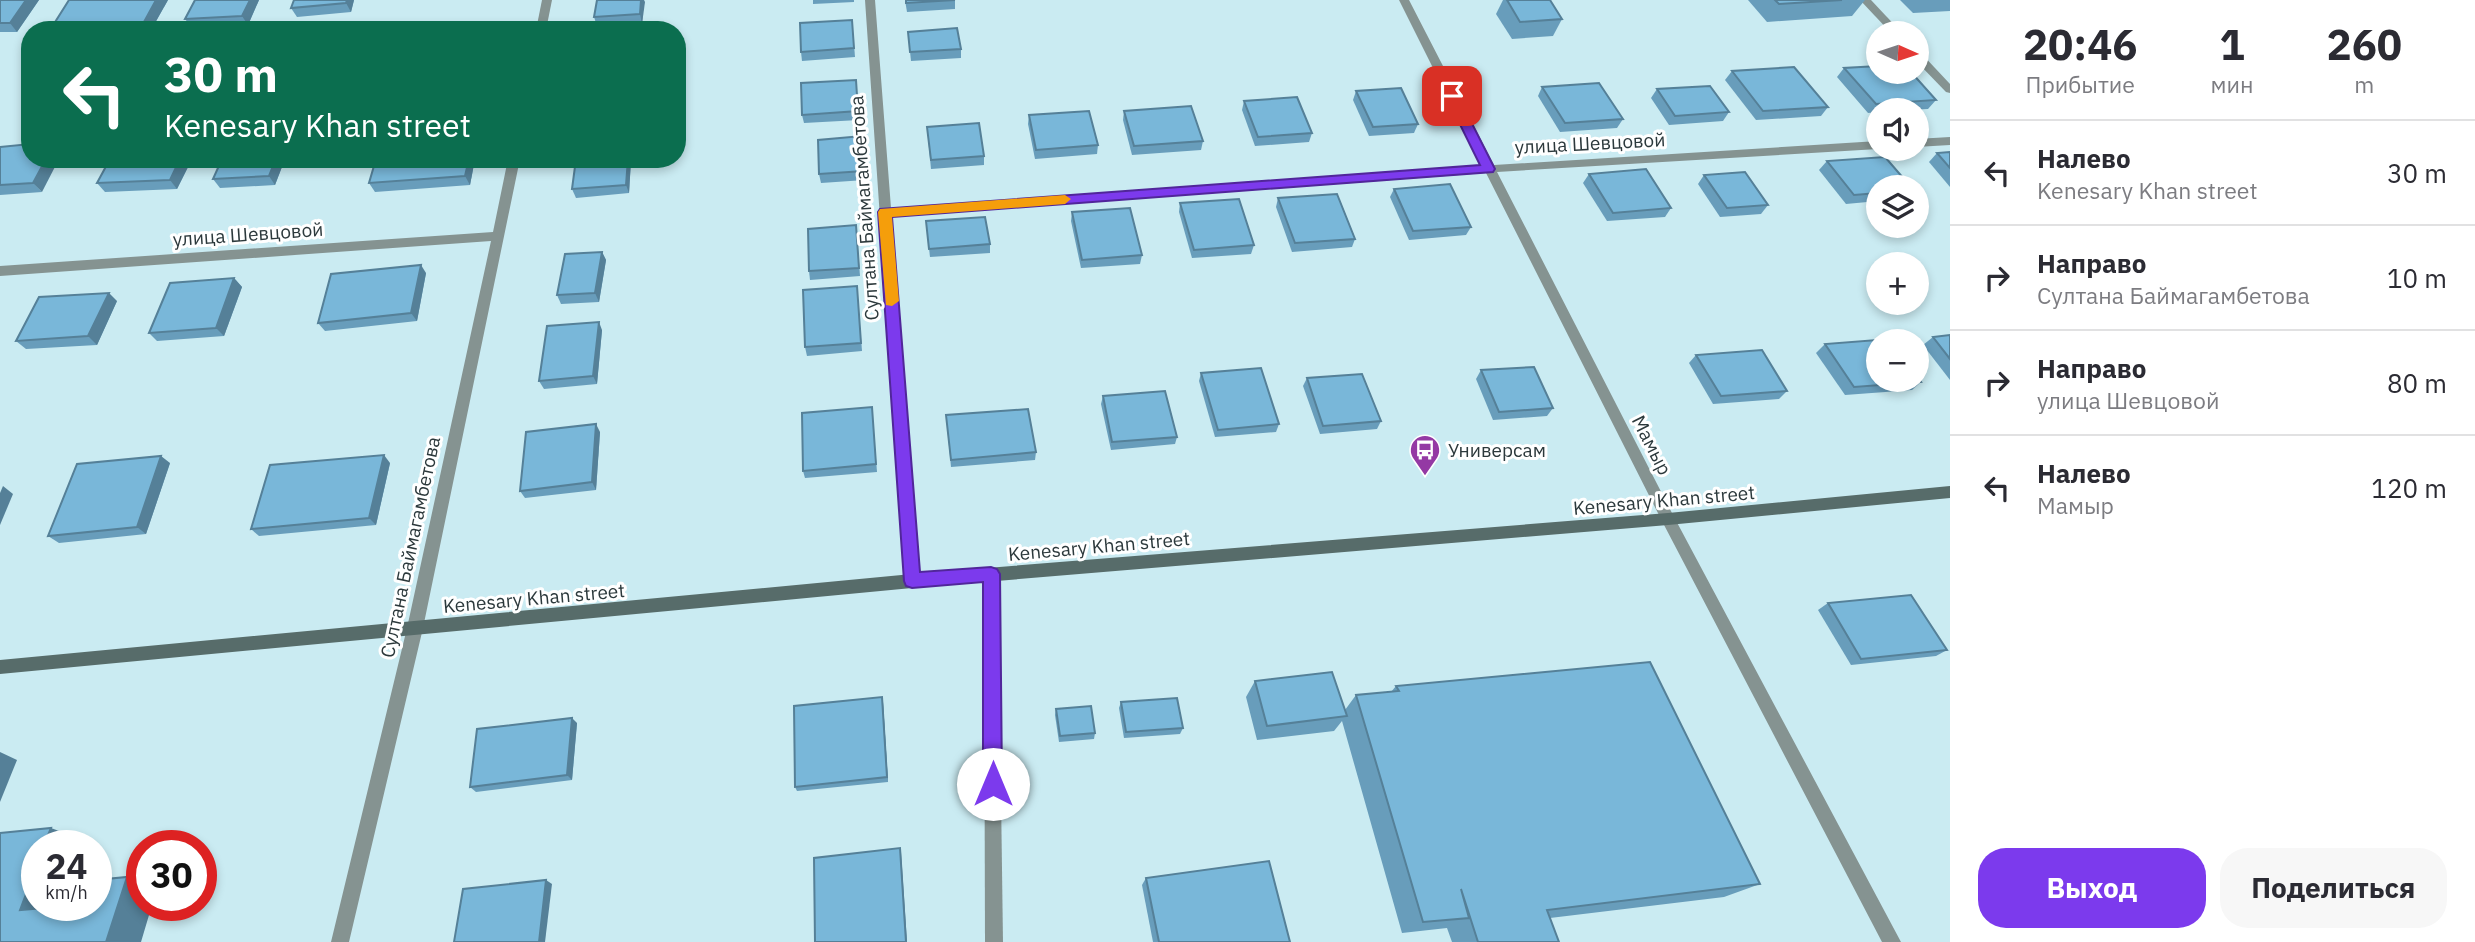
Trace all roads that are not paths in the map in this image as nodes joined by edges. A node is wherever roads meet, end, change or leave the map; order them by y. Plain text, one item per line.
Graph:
1 (547, 0) edge
2 (870, 0) edge
3 (1404, 0) edge
4 (1866, 0) edge
5 (543, 21) edge
6 (1886, 21) edge
7 (1929, 68) edge
8 (1950, 90) edge
9 (1950, 141) edge
10 (1929, 142) edge
11 (1866, 146) edge
12 (512, 168) edge
13 (1489, 169) junction
14 (885, 212) junction
15 (498, 236) junction
16 (0, 271) edge
17 (1950, 492) edge
18 (1668, 519) junction
19 (991, 574) junction
20 (912, 581) junction
21 (415, 628) junction
22 (0, 667) edge
23 (340, 942) edge
24 (994, 942) edge
25 (1892, 942) edge

1 - 5 street
2 - 14 street, Султана Баймагамбетова
3 - 13 street, Мамыр
4 - 6 street
7 - 8 street
9 - 10 street
11 - 13 street, улица Шевцовой
12 - 15 street, Султана Баймагамбетова
13 - 14 street, улица Шевцовой
13 - 18 street, Мамыр
14 - 20 street, Султана Баймагамбетова
15 - 16 street, улица Шевцовой
15 - 21 street, Султана Баймагамбетова
17 - 18 main road, Kenesary Khan street
18 - 19 main road, Kenesary Khan street
18 - 25 street, Мамыр
19 - 20 main road, Kenesary Khan street
19 - 24 street
20 - 21 main road, Kenesary Khan street
21 - 22 main road, Kenesary Khan street
21 - 23 street, Султана Баймагамбетова

